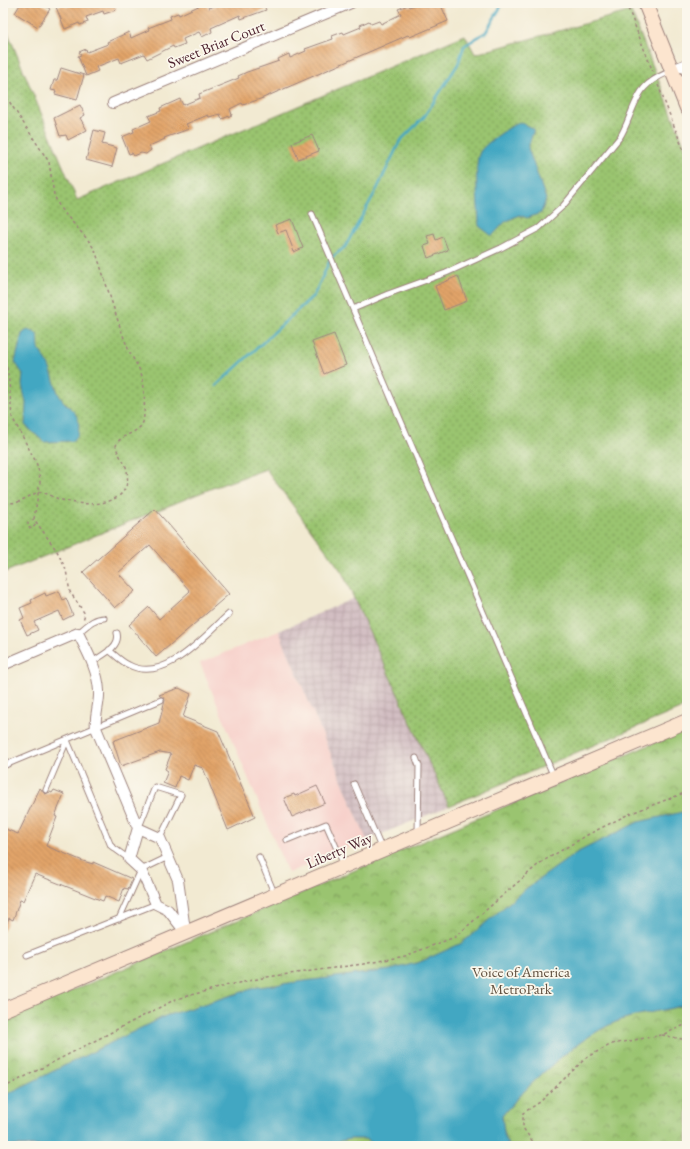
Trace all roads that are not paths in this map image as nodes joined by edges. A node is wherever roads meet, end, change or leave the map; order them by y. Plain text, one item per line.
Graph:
1 (351, 3) edge
2 (645, 3) edge
3 (687, 64) edge
4 (672, 70) junction
5 (682, 81) edge
6 (113, 103) dead end
7 (687, 108) edge
8 (312, 214) dead end
9 (353, 309) junction
10 (229, 614) dead end
11 (104, 618) dead end
12 (78, 633) junction
13 (117, 633) dead end
14 (109, 650) junction
15 (92, 662) junction
16 (3, 665) edge
17 (161, 700) dead end
18 (687, 721) edge
19 (96, 728) junction
20 (67, 740) junction
21 (416, 758) dead end
22 (3, 766) edge
23 (554, 778) junction
24 (354, 784) dead end
25 (46, 790) dead end
26 (138, 828) junction
27 (418, 835) junction
28 (160, 838) junction
29 (287, 840) dead end
30 (382, 850) junction
31 (168, 857) junction
32 (259, 857) dead end
33 (129, 859) junction
34 (345, 866) junction
35 (141, 870) junction
36 (275, 895) junction
37 (156, 904) junction
38 (119, 919) junction
39 (186, 933) junction
40 (27, 955) dead end
41 (3, 1010) edge

1 - 6 street, Sweet Briar Court
2 - 4 main road
3 - 4 street
4 - 5 main road
4 - 9 lane
5 - 7 main road
8 - 9 lane
9 - 23 lane
10 - 14 lane
11 - 12 lane
12 - 15 street
12 - 16 street
13 - 14 lane
14 - 15 lane
15 - 19 street
17 - 19 lane
18 - 23 main road, Liberty Way
19 - 20 lane
19 - 26 street
20 - 22 lane
20 - 25 lane
20 - 33 lane
21 - 27 lane
23 - 27 main road, Liberty Way
24 - 30 lane
26 - 28 street
26 - 28 lane
26 - 33 street
27 - 30 main road, Liberty Way
28 - 31 street
29 - 34 lane
30 - 34 main road, Liberty Way
31 - 35 lane
31 - 39 street
32 - 36 lane
33 - 35 street
34 - 36 main road, Liberty Way
35 - 37 street
35 - 38 lane
36 - 39 main road, Liberty Way
37 - 38 lane
37 - 39 street
38 - 40 lane
39 - 41 main road, Liberty Way

